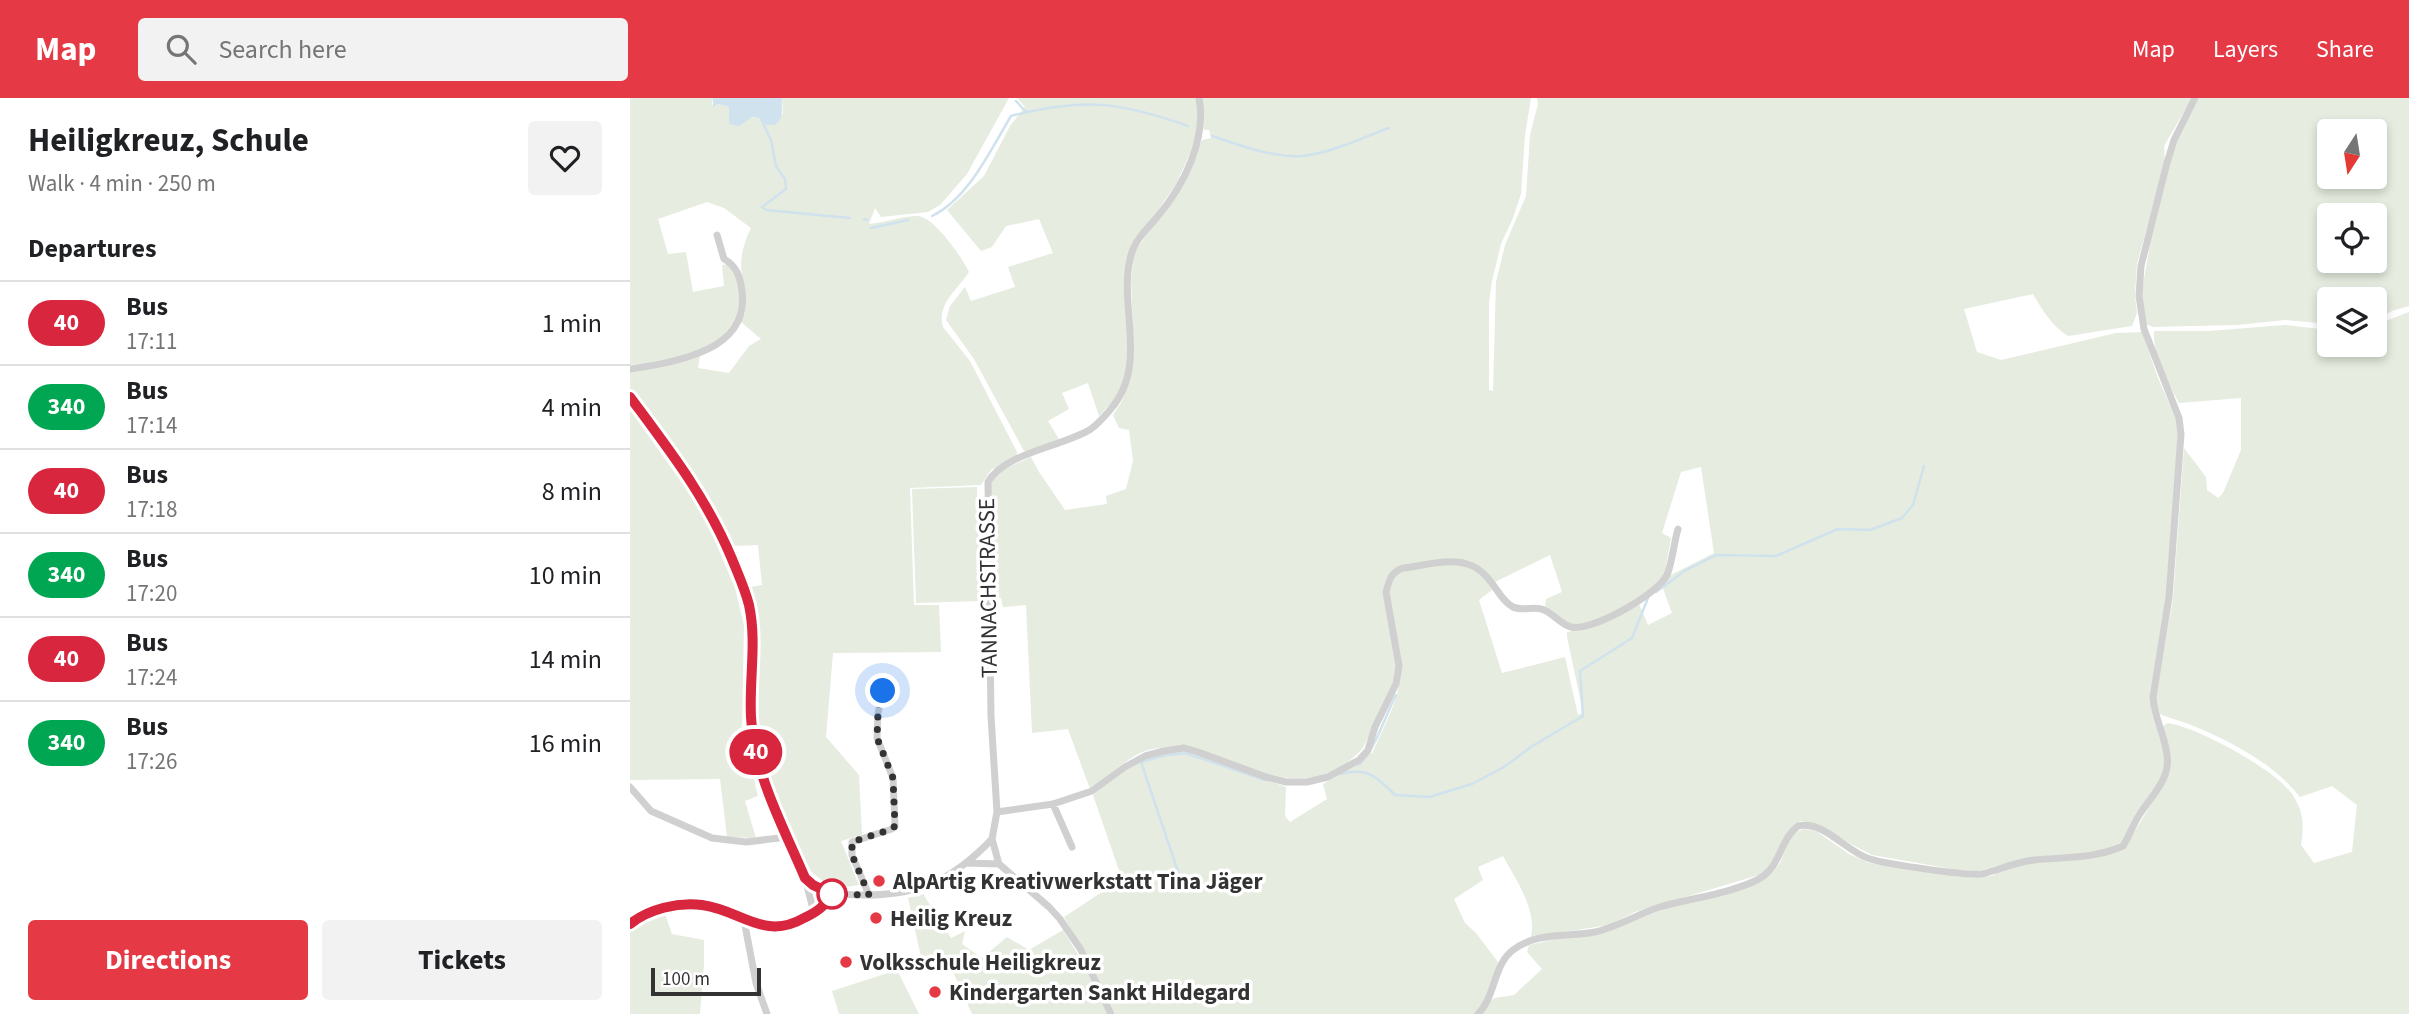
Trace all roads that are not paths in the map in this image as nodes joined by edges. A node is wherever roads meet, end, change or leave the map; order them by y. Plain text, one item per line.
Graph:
1 (1199, 98) edge
2 (2194, 98) edge
3 (717, 235) dead end
4 (630, 369) edge
5 (630, 397) edge
6 (1678, 529) dead end
7 (883, 691) dead end
8 (630, 787) edge
9 (1053, 804) junction
10 (997, 812) junction
11 (788, 837) junction
12 (992, 839) junction
13 (1072, 847) dead end
14 (967, 863) junction
15 (999, 864) junction
16 (805, 878) junction
17 (832, 894) junction
18 (869, 895) junction
19 (814, 913) junction
20 (744, 920) junction
21 (630, 924) edge
22 (767, 1014) edge
23 (1111, 1014) edge
24 (1478, 1014) edge

1 - 10 street, TANNACHSTRASSE
2 - 24 street
3 - 4 street
5 - 11 street
6 - 9 street
7 - 18 street
8 - 11 street
9 - 10 street
9 - 13 street
10 - 12 street, TANNACHSTRASSE
11 - 16 street
12 - 14 street
12 - 15 street, TANNACHSTRASSE
14 - 15 street
14 - 18 street
15 - 23 street
16 - 17 street
16 - 19 street
17 - 18 street
17 - 19 street
19 - 20 street
20 - 21 street
20 - 22 street

